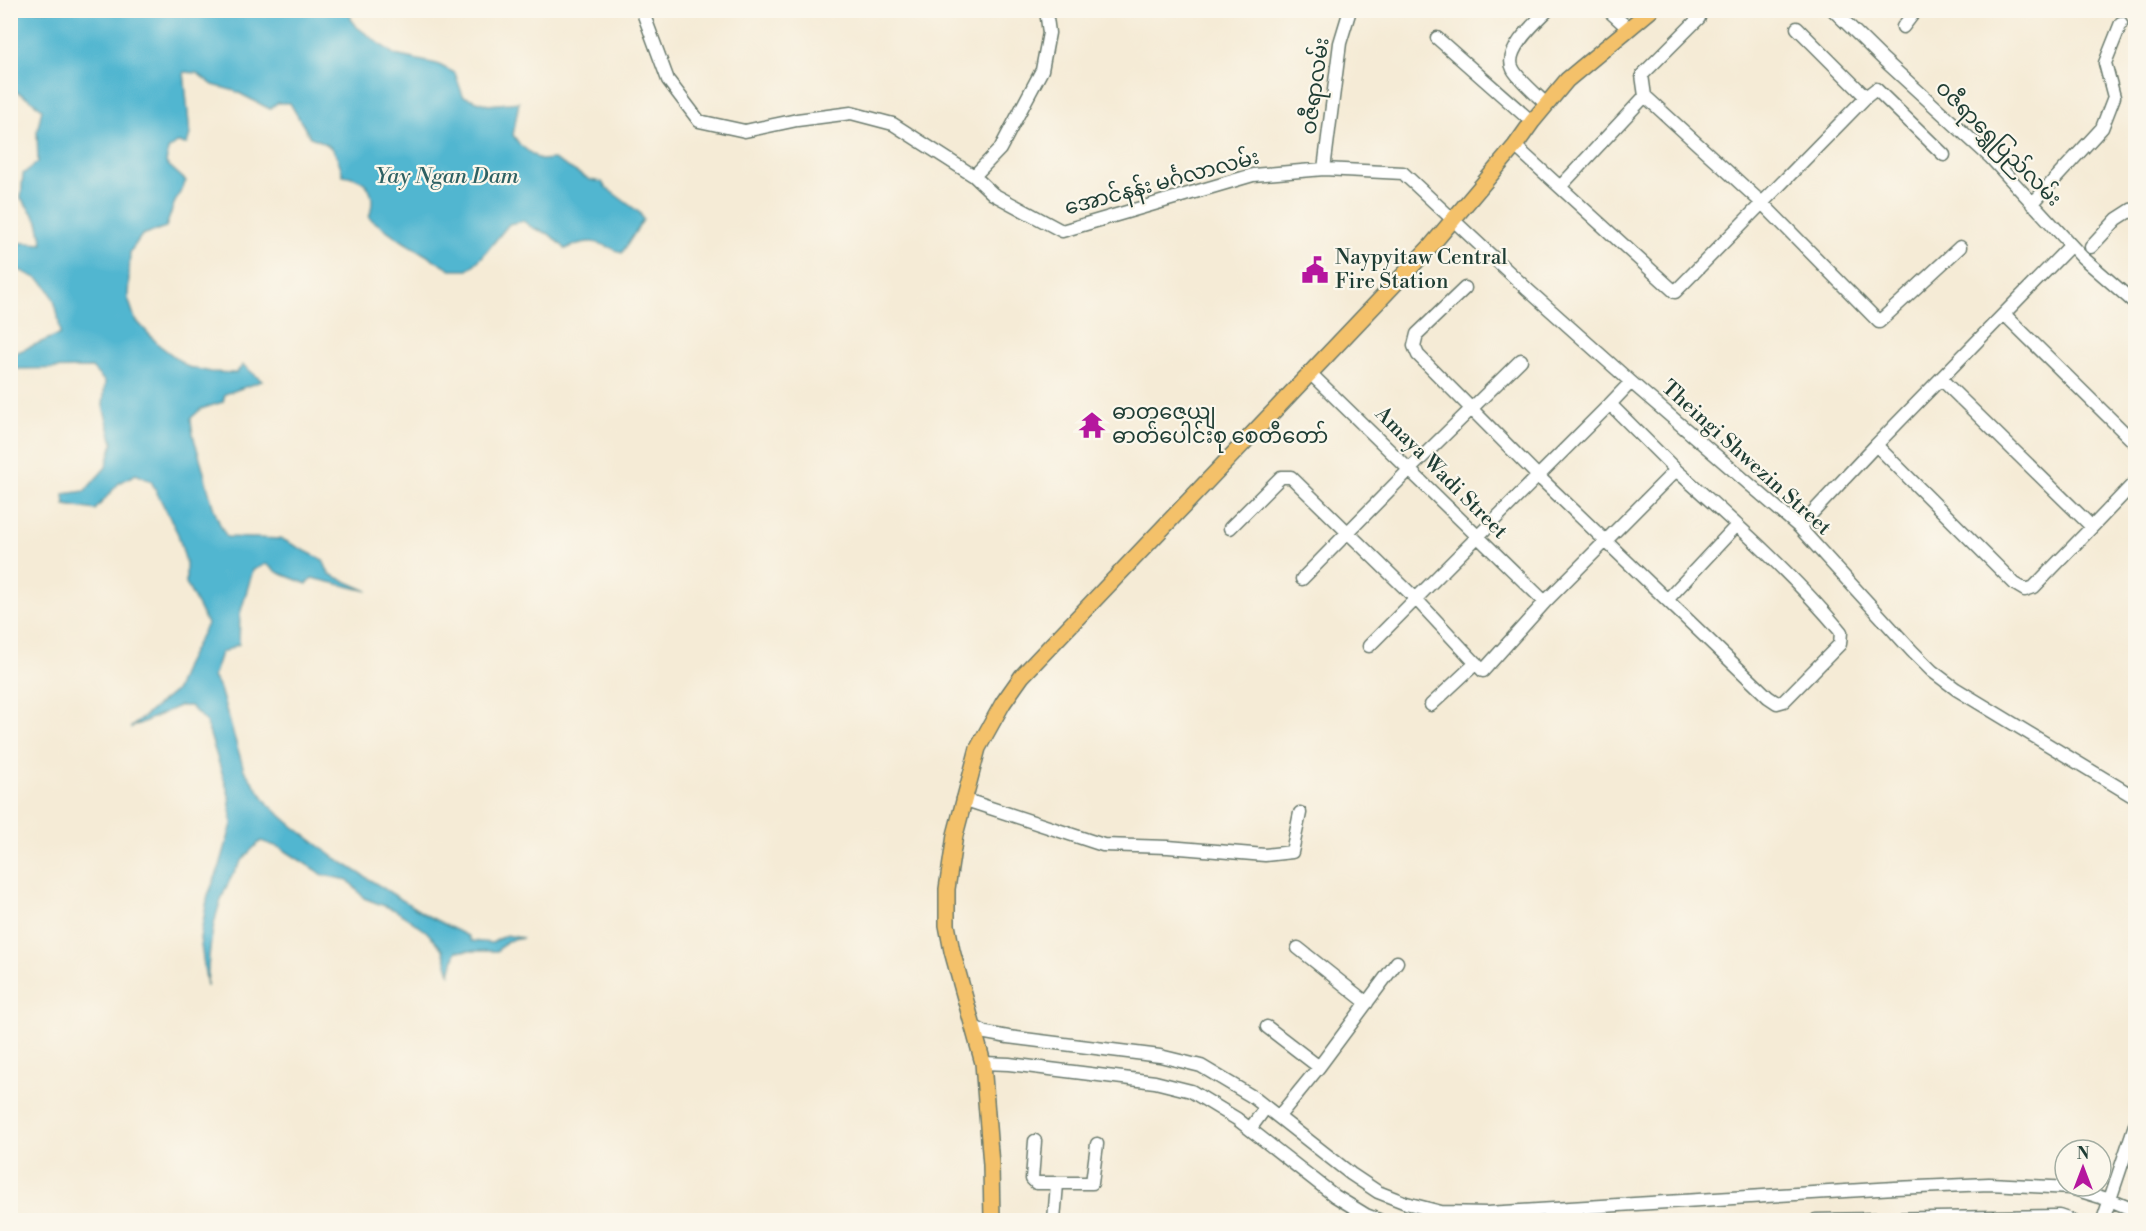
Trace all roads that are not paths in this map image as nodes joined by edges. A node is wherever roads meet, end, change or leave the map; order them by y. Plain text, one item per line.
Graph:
1 (642, 10) edge
2 (1046, 10) edge
3 (1350, 10) edge
4 (1548, 10) edge
5 (1608, 10) edge
6 (1651, 10) edge
7 (1833, 10) edge
8 (1916, 10) edge
9 (1699, 18) dead end
10 (2121, 22) dead end
11 (1903, 27) dead end
12 (1629, 28) junction
13 (1797, 28) dead end
14 (1437, 39) dead end
15 (1645, 96) junction
16 (1866, 97) junction
17 (1546, 104) junction
18 (1532, 122) junction
19 (1515, 146) junction
20 (1944, 155) dead end
21 (1324, 169) junction
22 (974, 176) junction
23 (1560, 188) junction
24 (1762, 203) junction
25 (2032, 204) junction
26 (2136, 214) edge
27 (1453, 219) junction
28 (2071, 245) junction
29 (1960, 247) dead end
30 (2091, 247) dead end
31 (1465, 288) dead end
32 (2136, 304) edge
33 (2004, 314) junction
34 (1521, 360) dead end
35 (1310, 372) junction
36 (1941, 379) junction
37 (1631, 382) junction
38 (1610, 404) junction
39 (1471, 409) junction
40 (2136, 444) edge
41 (1876, 445) junction
42 (1410, 469) junction
43 (1676, 470) junction
44 (1538, 476) junction
45 (2136, 481) edge
46 (1737, 525) junction
47 (1799, 527) junction
48 (2092, 527) junction
49 (1230, 528) dead end
50 (1347, 532) junction
51 (1477, 536) junction
52 (1606, 542) junction
53 (1302, 579) dead end
54 (1416, 599) junction
55 (1667, 600) junction
56 (1545, 602) junction
57 (1369, 646) dead end
58 (1476, 663) junction
59 (1431, 705) dead end
60 (2136, 798) edge
61 (963, 799) junction
62 (1300, 813) dead end
63 (1299, 948) dead end
64 (1397, 962) dead end
65 (1367, 1003) junction
66 (973, 1026) junction
67 (1267, 1027) dead end
68 (983, 1063) junction
69 (1319, 1067) junction
70 (1266, 1107) junction
71 (1279, 1116) junction
72 (2136, 1122) edge
73 (1250, 1129) junction
74 (1035, 1141) dead end
75 (1097, 1144) dead end
76 (1057, 1184) junction
77 (2110, 1200) junction
78 (2136, 1211) edge
79 (992, 1221) edge
80 (1054, 1221) edge
81 (1379, 1221) edge
82 (1816, 1221) edge
83 (2071, 1221) edge
84 (2103, 1221) edge

1 - 22 street, အောင်နန်း မင်္ဂလာလမ်း
2 - 22 street
3 - 21 street, ဝဇီရာလမ်း
4 - 17 street
5 - 12 street
6 - 12 main road
7 - 25 street, ဝဇီရာရွှေပြည်လမ်း
8 - 11 street
9 - 15 street
10 - 25 street
12 - 17 main road
13 - 16 street
14 - 18 street
15 - 23 street
15 - 24 street
16 - 20 street
16 - 24 street
17 - 18 main road
18 - 19 main road
19 - 23 street
19 - 27 main road
21 - 22 street, အောင်နန်း မင်္ဂလာလမ်း
21 - 27 street, အောင်နန်း မင်္ဂလာလမ်း
23 - 24 street
24 - 29 street
25 - 28 street, ဝဇီရာရွှေပြည်လမ်း
26 - 30 street
27 - 35 main road
27 - 37 street, Theingi Shwezin Street
28 - 32 street, ဝဇီရာရွှေပြည်လမ်း
28 - 33 street
31 - 39 street
33 - 36 street
33 - 40 street
34 - 39 street
35 - 42 street, Amaya Wadi Street
35 - 61 main road
36 - 41 street
36 - 48 street
37 - 38 street
37 - 47 street, Theingi Shwezin Street
38 - 43 street
38 - 44 street
39 - 42 street
39 - 44 street
41 - 47 street
41 - 48 street
42 - 50 street
42 - 51 street, Amaya Wadi Street
43 - 46 street
43 - 52 street
44 - 51 street
44 - 52 street
45 - 48 street
46 - 55 street
46 - 55 street
47 - 60 street, Theingi Shwezin Street
49 - 50 street
50 - 53 street
50 - 54 street
51 - 54 street
51 - 56 street, Amaya Wadi Street
52 - 55 street
52 - 56 street
54 - 57 street
54 - 58 street
56 - 58 street
58 - 59 street
61 - 62 street
61 - 66 main road
63 - 65 street
64 - 65 street
65 - 69 street
66 - 68 main road
66 - 70 street
67 - 69 street
68 - 73 street
68 - 79 main road
69 - 71 street
70 - 71 street
70 - 73 street
71 - 77 street
72 - 77 street
73 - 81 street
74 - 76 street
75 - 76 street
76 - 80 street
77 - 78 street
77 - 84 street
82 - 83 street

